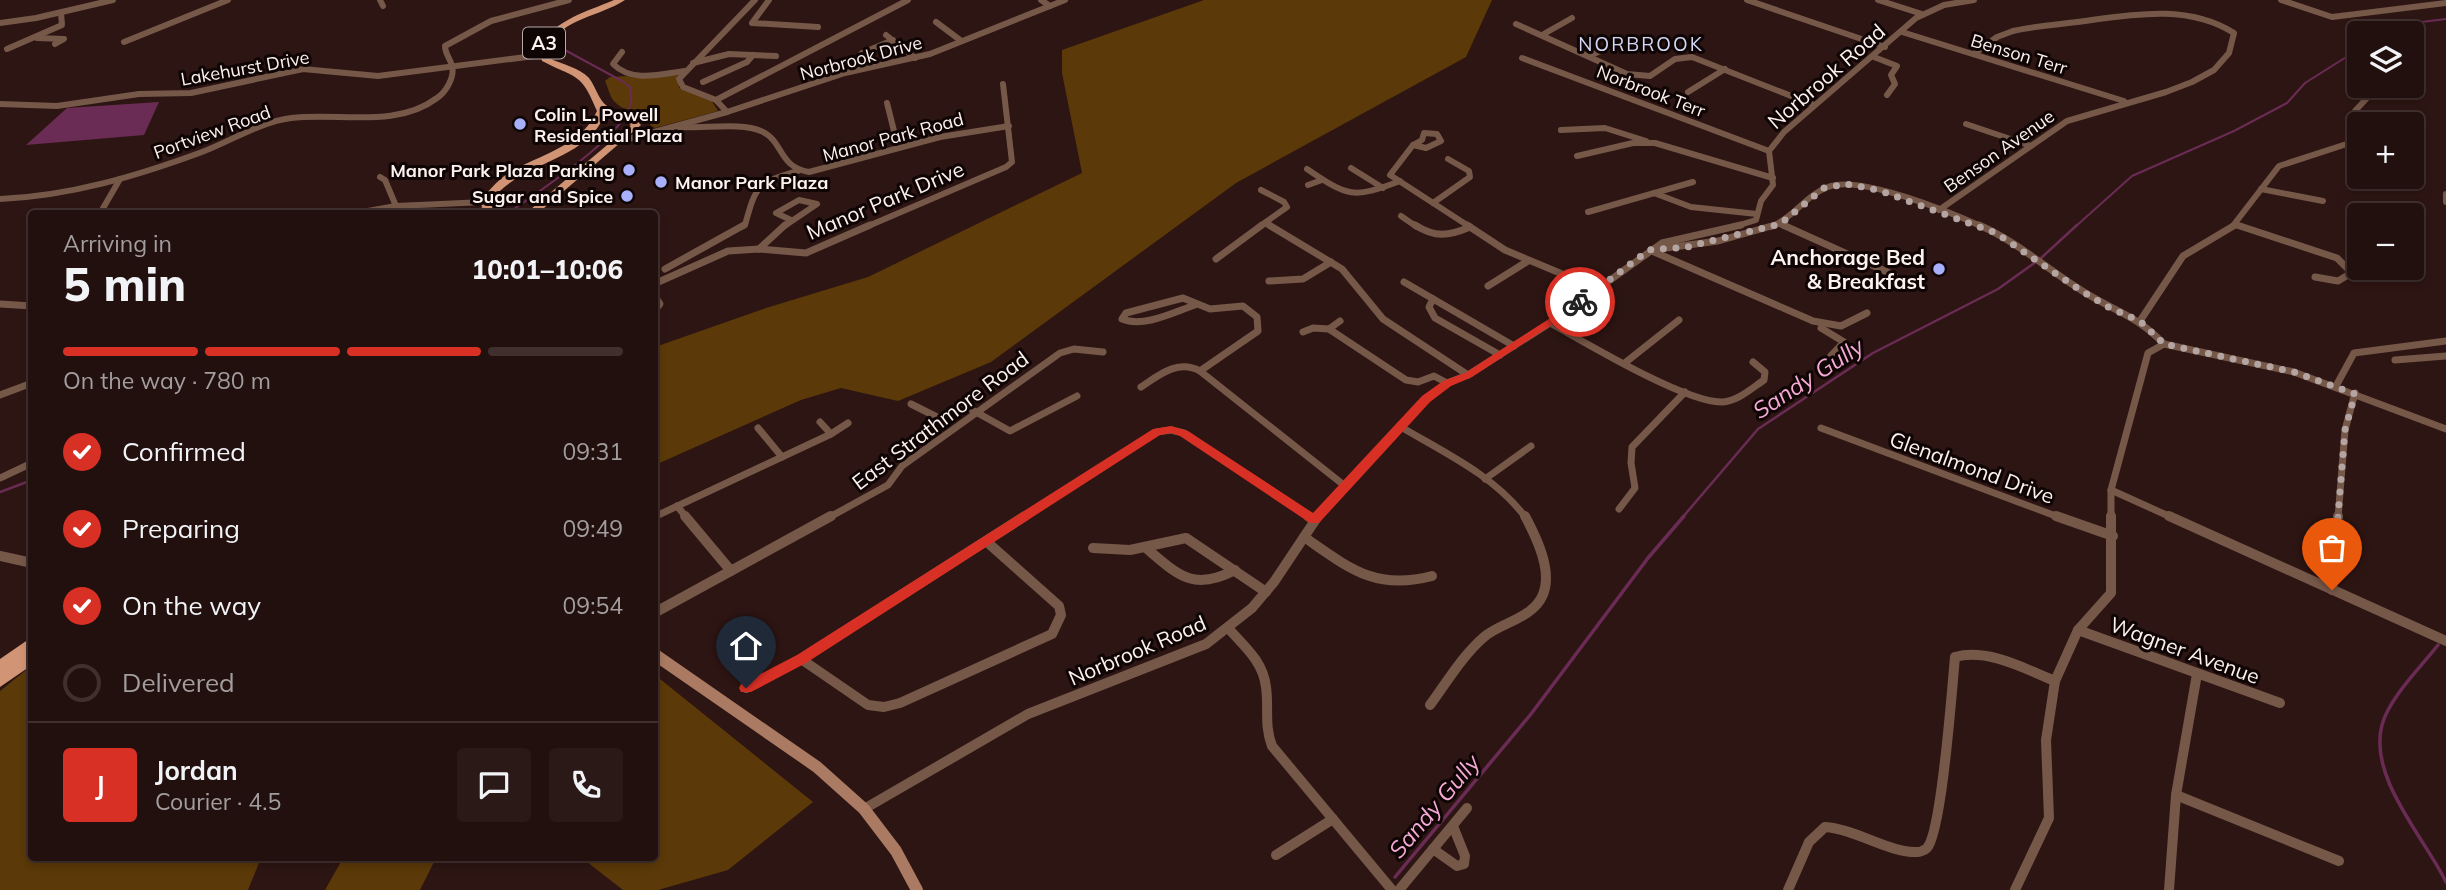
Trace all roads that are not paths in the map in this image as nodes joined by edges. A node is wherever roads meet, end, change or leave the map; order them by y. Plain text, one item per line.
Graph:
1 (113, 0) edge
2 (228, 0) edge
3 (569, 0) edge
4 (621, 0) edge
5 (755, 0) edge
6 (769, 0) edge
7 (908, 0) edge
8 (1041, 0) edge
9 (1065, 0) edge
10 (1747, 0) edge
11 (1878, 0) edge
12 (1974, 0) edge
13 (2281, 0) edge
14 (2446, 3) edge
15 (1050, 6) junction
16 (61, 13) junction
17 (1922, 14) junction
18 (1572, 18) dead end
19 (936, 22) dead end
20 (0, 23) edge
21 (1516, 24) dead end
22 (818, 27) dead end
23 (1902, 32) junction
24 (886, 35) dead end
25 (1542, 35) junction
26 (30, 38) junction
27 (893, 40) junction
28 (960, 40) junction
29 (124, 42) dead end
30 (1619, 43) dead end
31 (55, 44) dead end
32 (1885, 47) junction
33 (7, 49) dead end
34 (622, 52) dead end
35 (862, 52) dead end
36 (1974, 54) junction
37 (542, 55) junction
38 (753, 55) junction
39 (776, 56) dead end
40 (1589, 56) junction
41 (1874, 57) junction
42 (915, 58) junction
43 (1522, 58) dead end
44 (693, 63) junction
45 (452, 65) junction
46 (1724, 69) junction
47 (685, 71) junction
48 (703, 82) dead end
49 (1003, 83) dead end
50 (1688, 92) dead end
51 (1886, 95) dead end
52 (2367, 98) edge
53 (716, 100) junction
54 (597, 102) junction
55 (2127, 102) junction
56 (887, 103) dead end
57 (0, 104) edge
58 (1814, 105) junction
59 (727, 112) junction
60 (2356, 112) edge
61 (620, 116) junction
62 (1966, 124) dead end
63 (677, 126) junction
64 (1009, 126) junction
65 (634, 127) junction
66 (1561, 130) dead end
67 (592, 131) junction
68 (659, 131) junction
69 (614, 143) junction
70 (1650, 143) junction
71 (2347, 144) edge
72 (1411, 145) dead end
73 (2031, 146) junction
74 (898, 147) junction
75 (1769, 151) junction
76 (1577, 156) dead end
77 (1448, 159) dead end
78 (1351, 168) dead end
79 (582, 169) junction
80 (1307, 169) dead end
81 (798, 171) junction
82 (380, 177) dead end
83 (1773, 178) junction
84 (120, 179) junction
85 (1322, 180) junction
86 (1400, 181) junction
87 (1693, 182) dead end
88 (1308, 185) dead end
89 (1383, 188) junction
90 (2261, 189) junction
91 (1261, 190) dead end
92 (1654, 193) junction
93 (2446, 194) edge
94 (0, 200) edge
95 (2323, 201) dead end
96 (2446, 202) edge
97 (1433, 203) junction
98 (396, 206) junction
99 (484, 209) edge
100 (102, 210) dead end
101 (374, 210) edge
102 (529, 210) edge
103 (535, 210) edge
104 (1939, 210) junction
105 (1588, 212) dead end
106 (1757, 214) junction
107 (1401, 216) dead end
108 (791, 220) junction
109 (1265, 223) junction
110 (1780, 224) junction
111 (2236, 225) junction
112 (1470, 227) junction
113 (759, 249) junction
114 (1649, 250) junction
115 (1216, 259) dead end
116 (1528, 261) junction
117 (1331, 262) junction
118 (665, 269) dead end
119 (1894, 275) dead end
120 (2315, 277) dead end
121 (1269, 281) dead end
122 (658, 282) edge
123 (1404, 282) dead end
124 (1488, 286) dead end
125 (1598, 289) junction
126 (1433, 299) junction
127 (0, 304) edge
128 (1195, 305) junction
129 (28, 306) edge
130 (1867, 313) dead end
131 (1679, 320) dead end
132 (1340, 321) dead end
133 (1814, 321) junction
134 (2140, 321) junction
135 (1550, 323) junction
136 (1329, 329) junction
137 (1303, 332) dead end
138 (2446, 341) edge
139 (2164, 344) junction
140 (1514, 346) junction
141 (1103, 352) dead end
142 (1500, 355) junction
143 (1830, 356) dead end
144 (2446, 356) edge
145 (2395, 360) dead end
146 (1626, 362) junction
147 (1753, 362) dead end
148 (1200, 371) junction
149 (1468, 375) junction
150 (1447, 383) junction
151 (28, 384) edge
152 (2336, 386) junction
153 (1141, 387) dead end
154 (1685, 392) junction
155 (0, 394) edge
156 (2355, 394) junction
157 (1077, 396) dead end
158 (911, 404) dead end
159 (977, 412) junction
160 (820, 422) dead end
161 (848, 423) dead end
162 (1401, 427) junction
163 (758, 428) dead end
164 (1821, 428) dead end
165 (2446, 429) edge
166 (831, 434) junction
167 (1531, 446) dead end
168 (782, 457) junction
169 (28, 465) edge
170 (0, 478) edge
171 (1485, 479) junction
172 (1345, 486) junction
173 (2111, 489) junction
174 (677, 506) junction
175 (1619, 509) dead end
176 (658, 515) edge
177 (1314, 520) junction
178 (2113, 536) junction
179 (1304, 537) junction
180 (987, 542) junction
181 (1093, 548) dead end
182 (1146, 548) junction
183 (0, 555) edge
184 (28, 562) edge
185 (1235, 570) junction
186 (732, 572) junction
187 (1432, 576) dead end
188 (2332, 590) junction
189 (1266, 592) junction
190 (658, 611) edge
191 (1228, 628) junction
192 (2078, 630) junction
193 (2446, 641) edge
194 (28, 645) edge
195 (658, 656) edge
196 (28, 659) edge
197 (801, 659) junction
198 (0, 667) edge
199 (2197, 674) junction
200 (0, 681) edge
201 (2054, 681) junction
202 (746, 688) dead end
203 (2280, 703) dead end
204 (1430, 705) dead end
205 (2176, 795) junction
206 (1467, 808) dead end
207 (864, 809) junction
208 (1333, 819) junction
209 (1453, 825) junction
210 (1433, 849) junction
211 (1276, 855) dead end
212 (2339, 861) dead end
213 (917, 890) edge
214 (1392, 890) edge
215 (1399, 890) edge
216 (1788, 890) edge
217 (2015, 890) edge
218 (2169, 890) edge

1 - 16 street
2 - 29 street
3 - 45 street, Portview Road
4 - 37 main road, A3
5 - 44 street
6 - 22 street
7 - 53 street
8 - 15 street
9 - 15 street, Norbrook Drive
10 - 32 street
11 - 17 street
12 - 17 street, Norbrook Road
13 - 14 street
15 - 28 street, Norbrook Drive
16 - 20 street
16 - 26 street
17 - 23 street, Norbrook Road
18 - 25 street
19 - 28 street
21 - 25 street
23 - 32 street, Norbrook Road
23 - 36 street, Benson Terr
24 - 27 street
25 - 40 street
26 - 31 street
26 - 33 street
27 - 35 street
27 - 42 street
28 - 42 street, Norbrook Drive
30 - 40 street
32 - 41 street, Norbrook Road
34 - 47 street
36 - 55 street, Benson Terr
36 - 55 street, Benson Avenue
37 - 45 street, Lakehurst Drive
37 - 54 main road, A3
38 - 39 street
38 - 44 street
38 - 48 street
40 - 46 street
41 - 51 street
41 - 58 street, Norbrook Road
42 - 59 street, Norbrook Drive
43 - 75 street, Norbrook Terr
44 - 47 street
45 - 57 street, Lakehurst Drive
45 - 84 street, Portview Road
46 - 50 street
46 - 58 street
47 - 53 street
49 - 64 street, Manor Park Drive
52 - 60 street
53 - 59 street
54 - 61 main road, A3
54 - 67 main road
55 - 73 street, Benson Avenue
56 - 74 street
58 - 75 street, Norbrook Road
59 - 63 street, Norbrook Drive
61 - 65 main road, A3
61 - 67 main road
62 - 73 street
63 - 68 street, Norbrook Drive
63 - 81 street, Manor Park Road
64 - 74 street, Manor Park Road
64 - 113 street, Manor Park Drive
65 - 68 street, Norbrook Drive
65 - 69 main road
66 - 70 street
67 - 99 main road
68 - 69 street, Norbrook Drive
69 - 79 main road
70 - 76 street
70 - 83 street
71 - 90 street
72 - 86 street
73 - 104 street, Benson Avenue
74 - 81 street, Manor Park Road
75 - 83 street, Norbrook Road
77 - 97 street
78 - 89 street
79 - 102 main road
79 - 103 main road
80 - 85 street
81 - 118 street
82 - 98 street
83 - 106 street
84 - 94 street, Portview Road
84 - 100 street
85 - 88 street
85 - 89 street
86 - 89 street
86 - 97 street
87 - 92 street
90 - 95 street
90 - 111 street
91 - 109 street
92 - 105 street
92 - 106 street
93 - 96 street
97 - 112 street
98 - 99 street
98 - 101 street
104 - 110 street
104 - 134 street
106 - 114 street, Norbrook Road
107 - 112 street
108 - 108 street
108 - 113 street
109 - 115 street
109 - 117 street
110 - 114 street
110 - 119 street
111 - 120 street
111 - 134 street
112 - 116 street
113 - 122 street, Manor Park Drive
114 - 125 street, Norbrook Road
114 - 133 street
116 - 124 street
116 - 125 street
117 - 121 street
117 - 149 street
123 - 126 street
125 - 135 street, Norbrook Road
126 - 140 street
126 - 142 street
127 - 129 street
128 - 128 street
128 - 148 street
130 - 133 street
131 - 146 street
132 - 136 street
133 - 143 street
134 - 139 street
135 - 140 street, Norbrook Road
135 - 146 street
136 - 137 street
136 - 150 street
138 - 152 street
139 - 152 street
139 - 173 street
140 - 142 street, Norbrook Road
141 - 159 street, East Strathmore Road
142 - 149 street, Norbrook Road
144 - 145 street
146 - 154 street
147 - 154 street
148 - 153 street
148 - 172 street
149 - 150 street, Norbrook Road
150 - 162 street, Norbrook Road
151 - 155 street
152 - 156 street
154 - 175 street
156 - 165 street
156 - 188 street
157 - 159 street
158 - 159 street
159 - 186 street, East Strathmore Road
160 - 166 street
161 - 166 street
162 - 171 street
162 - 172 street, Norbrook Road
163 - 168 street
164 - 178 street, Glenalmond Drive
166 - 168 street
167 - 171 street
168 - 174 street
169 - 170 street
171 - 204 street
172 - 177 street, Norbrook Road
173 - 178 street
173 - 188 street
174 - 176 street
174 - 186 street
177 - 179 street, Norbrook Road
177 - 180 street
178 - 192 street
179 - 187 street
179 - 189 street, Norbrook Road
180 - 197 street
180 - 197 street
181 - 182 street
182 - 185 street
182 - 185 street
183 - 184 street
185 - 189 street
186 - 190 street, East Strathmore Road
188 - 193 street
189 - 191 street, Norbrook Road
191 - 207 street, Norbrook Road
191 - 208 street
192 - 199 street, Wagner Avenue
192 - 201 street
194 - 198 main road
195 - 207 main road
196 - 200 main road
197 - 202 street
199 - 203 street, Wagner Avenue
199 - 205 street
201 - 216 street
201 - 217 street
205 - 212 street
205 - 218 street
206 - 209 street
207 - 213 main road
208 - 211 street
208 - 214 street
209 - 210 street
209 - 210 street
210 - 215 street

